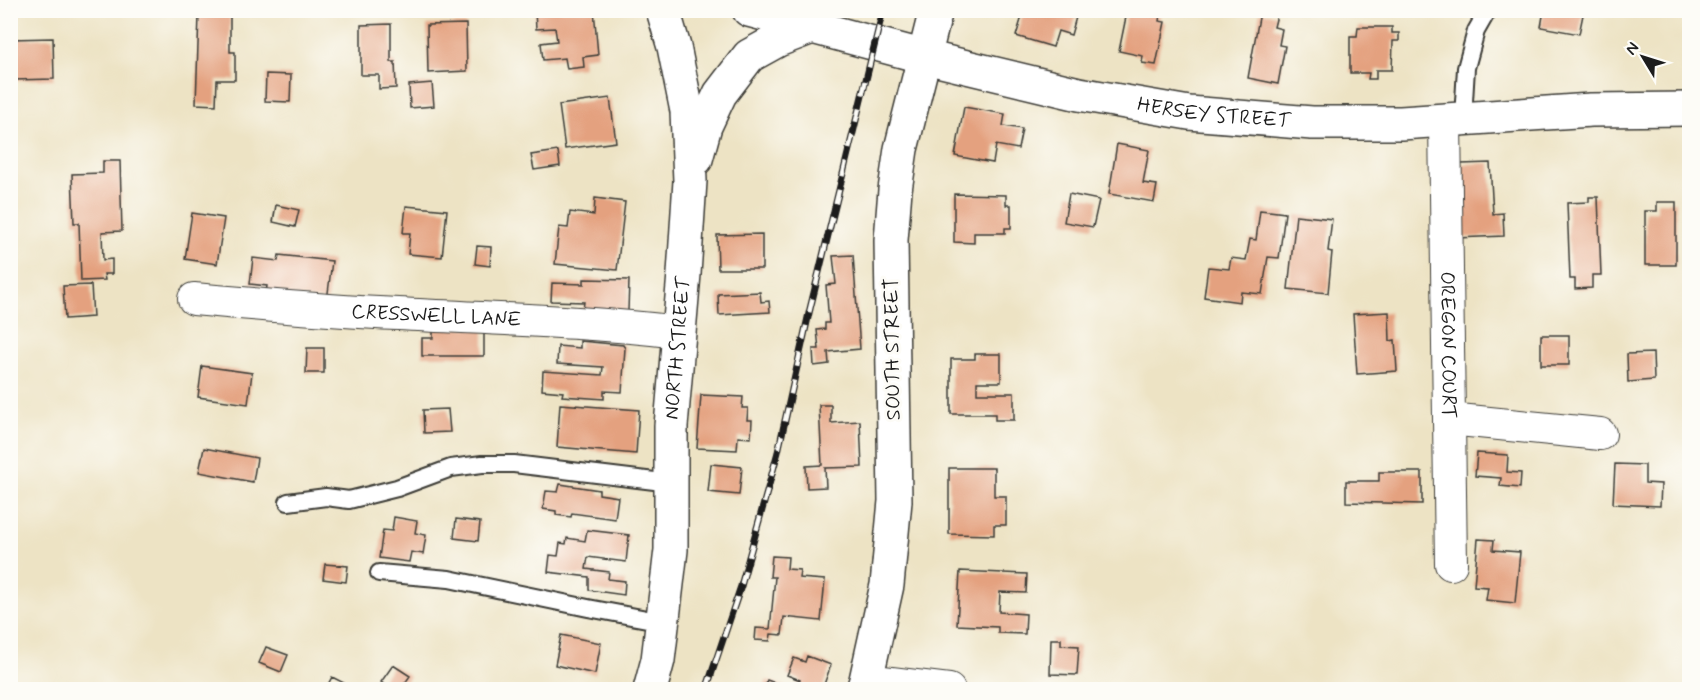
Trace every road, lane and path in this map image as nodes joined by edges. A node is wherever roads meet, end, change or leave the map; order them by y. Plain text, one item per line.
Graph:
1 (663, 10) edge
2 (749, 10) edge
3 (936, 10) edge
4 (1488, 10) edge
5 (814, 19) edge
6 (925, 57) junction
7 (1689, 110) edge
8 (1454, 119) junction
9 (690, 181) junction
10 (194, 299) dead end
11 (679, 332) junction
12 (1449, 419) junction
13 (1600, 434) dead end
14 (671, 483) junction
15 (288, 502) dead end
16 (1451, 564) dead end
17 (379, 573) dead end
18 (663, 622) junction
19 (865, 685) edge
20 (650, 690) edge
21 (949, 690) edge

1 - 9 street, NORTH STREET
2 - 5 street, HERSEY STREET
3 - 6 street, SOUTH STREET
4 - 8 lane
5 - 6 street, HERSEY STREET
5 - 9 street
6 - 8 street, HERSEY STREET
6 - 19 street, SOUTH STREET
7 - 8 street, HERSEY STREET
8 - 12 street, OREGON COURT
9 - 11 street, NORTH STREET
10 - 11 street, CRESSWELL LANE
11 - 14 street, NORTH STREET
12 - 13 street, OREGON COURT
12 - 16 street
14 - 15 lane
14 - 18 street, NORTH STREET
17 - 18 lane
18 - 20 street, NORTH STREET
19 - 21 street

